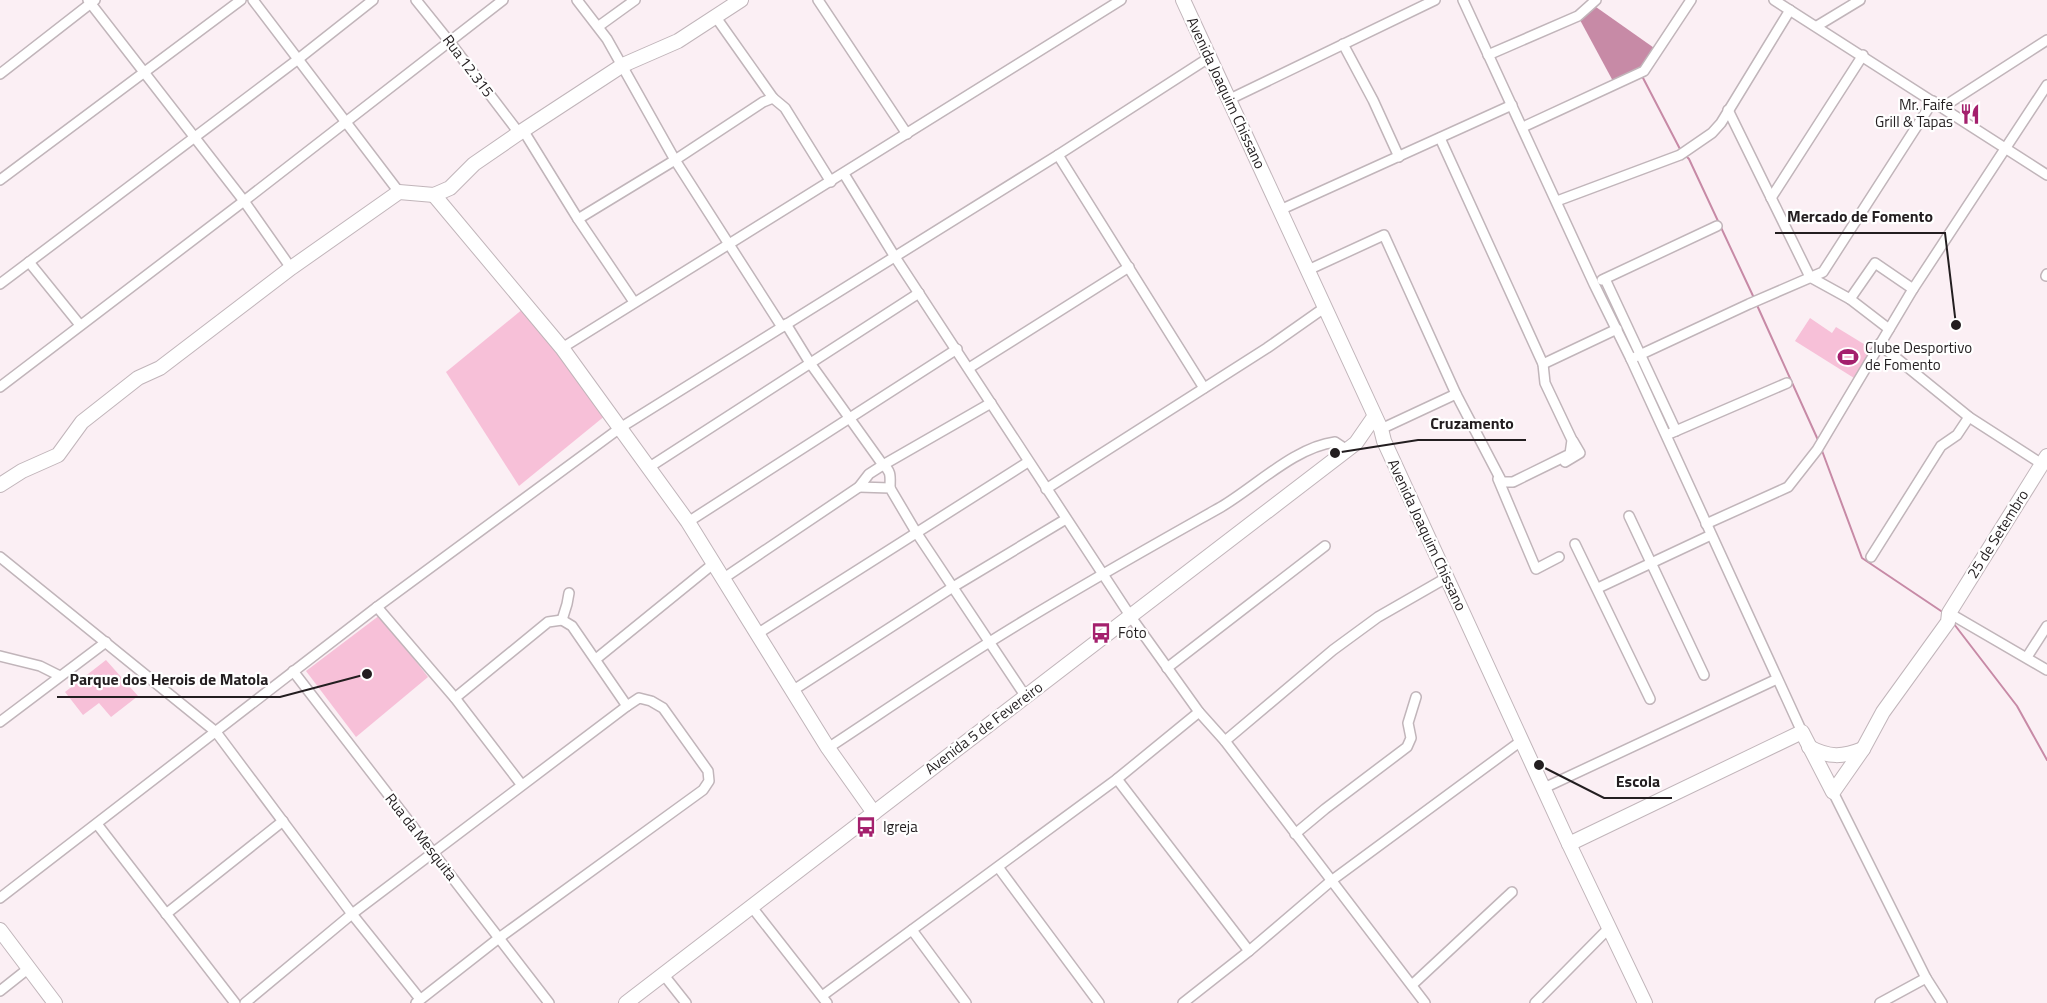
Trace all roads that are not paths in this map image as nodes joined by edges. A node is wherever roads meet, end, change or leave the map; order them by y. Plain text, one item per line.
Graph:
1 (241, 0) edge
2 (253, 0) edge
3 (373, 0) edge
4 (416, 0) edge
5 (503, 0) edge
6 (577, 0) edge
7 (634, 0) edge
8 (741, 0) edge
9 (818, 0) edge
10 (1122, 0) edge
11 (1184, 0) edge
12 (1435, 0) edge
13 (1462, 0) edge
14 (1691, 0) edge
15 (1774, 0) edge
16 (1860, 0) edge
17 (91, 1) edge
18 (1594, 2) edge
19 (1790, 10) junction
20 (715, 16) junction
21 (599, 26) junction
22 (1817, 26) junction
23 (449, 40) junction
24 (2047, 40) edge
25 (1343, 44) junction
26 (1488, 55) junction
27 (1863, 55) junction
28 (1210, 57) junction
29 (297, 60) junction
30 (623, 65) junction
31 (145, 72) junction
32 (0, 74) edge
33 (2047, 85) edge
34 (773, 98) junction
35 (1230, 99) junction
36 (1933, 101) junction
37 (1512, 105) junction
38 (1943, 107) junction
39 (1728, 110) junction
40 (347, 122) junction
41 (1523, 127) junction
42 (521, 131) junction
43 (907, 134) junction
44 (195, 138) junction
45 (1440, 138) junction
46 (2006, 150) junction
47 (1058, 155) junction
48 (1399, 157) junction
49 (675, 160) junction
50 (844, 174) junction
51 (2047, 175) edge
52 (0, 180) edge
53 (831, 182) junction
54 (399, 192) junction
55 (434, 195) junction
56 (1771, 198) junction
57 (244, 201) junction
58 (1557, 201) junction
59 (1280, 210) junction
60 (578, 219) junction
61 (1717, 226) dead end
62 (729, 243) junction
63 (895, 257) junction
64 (29, 262) junction
65 (1129, 267) junction
66 (291, 268) junction
67 (1308, 270) junction
68 (1810, 277) junction
69 (1605, 279) junction
70 (0, 284) edge
71 (1594, 284) junction
72 (1913, 289) junction
73 (919, 293) junction
74 (1850, 299) junction
75 (634, 302) junction
76 (1324, 308) junction
77 (80, 325) junction
78 (784, 326) junction
79 (1889, 328) junction
80 (1617, 330) junction
81 (1879, 344) junction
82 (562, 348) junction
83 (957, 349) junction
84 (1641, 354) junction
85 (1631, 359) junction
86 (810, 363) junction
87 (1543, 364) junction
88 (969, 368) junction
89 (1787, 383) dead end
90 (0, 387) edge
91 (1204, 388) junction
92 (1456, 394) junction
93 (991, 403) junction
94 (848, 417) junction
95 (1970, 417) junction
96 (620, 428) junction
97 (1380, 429) junction
98 (1676, 431) junction
99 (1666, 435) junction
100 (1572, 440) junction
101 (1348, 449) junction
102 (2045, 460) edge
103 (1028, 462) junction
104 (883, 465) junction
105 (648, 468) junction
106 (1497, 474) junction
107 (0, 485) edge
108 (859, 487) junction
109 (890, 488) junction
110 (1046, 489) junction
111 (1503, 492) junction
112 (1629, 516) dead end
113 (1066, 519) junction
114 (688, 522) junction
115 (1706, 524) junction
116 (916, 532) junction
117 (1711, 535) junction
118 (1575, 544) dead end
119 (1325, 546) dead end
120 (0, 557) edge
121 (1559, 557) dead end
122 (1871, 557) dead end
123 (713, 564) junction
124 (1652, 564) junction
125 (1103, 574) junction
126 (724, 578) junction
127 (1446, 578) junction
128 (953, 587) junction
129 (1598, 588) junction
130 (569, 593) dead end
131 (377, 607) junction
132 (1131, 617) junction
133 (1948, 617) junction
134 (562, 620) junction
135 (2047, 626) edge
136 (757, 634) junction
137 (106, 642) junction
138 (988, 643) junction
139 (0, 656) edge
140 (2027, 657) junction
141 (596, 659) junction
142 (1167, 668) junction
143 (2047, 669) edge
144 (293, 671) junction
145 (1704, 675) dead end
146 (60, 676) junction
147 (1777, 679) junction
148 (792, 691) junction
149 (1026, 697) junction
150 (455, 698) junction
151 (1416, 698) dead end
152 (1650, 699) dead end
153 (627, 706) junction
154 (1198, 712) junction
155 (0, 722) edge
156 (216, 732) junction
157 (1802, 732) junction
158 (1225, 741) junction
159 (1521, 741) junction
160 (1809, 747) junction
161 (828, 748) junction
162 (1863, 749) junction
163 (1117, 779) junction
164 (521, 784) junction
165 (1544, 788) junction
166 (1833, 792) junction
167 (874, 813) junction
168 (284, 822) junction
169 (97, 824) junction
170 (1295, 834) junction
171 (1569, 844) junction
172 (433, 853) junction
173 (998, 867) junction
174 (1331, 881) junction
175 (1512, 892) dead end
176 (0, 898) edge
177 (751, 906) junction
178 (166, 914) junction
179 (352, 914) junction
180 (1609, 928) junction
181 (0, 930) edge
182 (912, 930) junction
183 (499, 938) junction
184 (1249, 951) junction
185 (29, 968) junction
186 (663, 974) junction
187 (1926, 978) junction
188 (1412, 985) junction
189 (0, 991) edge
190 (824, 1000) edge
191 (418, 1001) edge
192 (56, 1003) edge
193 (235, 1003) edge
194 (245, 1003) edge
195 (549, 1003) edge
196 (626, 1003) edge
197 (686, 1003) edge
198 (966, 1003) edge
199 (1099, 1003) edge
200 (1183, 1003) edge
201 (1425, 1003) edge
202 (1535, 1003) edge
203 (1645, 1003) edge
204 (1880, 1003) edge
205 (1942, 1003) edge

1 - 31 street
2 - 29 street
3 - 29 street
4 - 23 street, Rua 12.315
5 - 23 street
6 - 21 street
7 - 21 street
8 - 20 street
9 - 43 street
10 - 43 street
11 - 28 street, Avenida Joaquim Chissano
12 - 25 street
13 - 26 street
14 - 41 street
15 - 19 street
16 - 22 street
17 - 31 street
17 - 32 street
18 - 26 street
19 - 22 street
19 - 39 street
20 - 30 street
20 - 34 street
21 - 30 street
22 - 27 street
23 - 40 street
23 - 42 street, Rua 12.315
24 - 38 street
25 - 35 street
25 - 48 street
26 - 37 street
27 - 36 street
27 - 56 street
28 - 35 street, Avenida Joaquim Chissano
28 - 47 street
29 - 40 street
29 - 44 street
30 - 42 street
30 - 49 street
31 - 44 street
31 - 52 street
33 - 46 street
34 - 49 street
34 - 53 street
35 - 59 street, Avenida Joaquim Chissano
36 - 38 street
36 - 68 street
37 - 41 street
37 - 45 street
38 - 46 street
39 - 56 street
39 - 58 street
40 - 54 street
40 - 57 street
41 - 58 street
42 - 55 street
42 - 60 street, Rua 12.315
43 - 50 street
44 - 57 street
44 - 64 street
45 - 48 street
45 - 87 street
46 - 51 street
46 - 72 street
47 - 63 street
47 - 65 street
48 - 59 street
49 - 60 street
49 - 62 street
50 - 53 street
50 - 63 street
53 - 62 street
54 - 55 street
54 - 66 street
55 - 82 street
56 - 68 street
57 - 66 street
57 - 77 street
58 - 71 street
59 - 67 street, Avenida Joaquim Chissano
60 - 75 street, Rua 12.315
61 - 69 street
62 - 75 street
62 - 78 street
63 - 73 street
63 - 78 street
64 - 70 street
64 - 77 street
65 - 88 street
65 - 91 street
66 - 107 street
67 - 76 street, Avenida Joaquim Chissano
67 - 92 street
68 - 74 street
68 - 84 street
69 - 71 street
69 - 84 street
71 - 80 street
72 - 74 street
72 - 79 street
73 - 83 street
73 - 86 street
74 - 79 street
75 - 82 street
76 - 91 street
76 - 97 street, Avenida Joaquim Chissano
77 - 90 street
78 - 86 street
78 - 96 street
79 - 81 street
80 - 85 street
80 - 87 street
81 - 95 street
81 - 115 street
82 - 96 street
83 - 88 street
83 - 94 street
84 - 85 street
84 - 98 street
85 - 99 street
86 - 94 street
86 - 105 street
87 - 100 street
88 - 93 street
89 - 98 street
91 - 110 street
92 - 97 street
92 - 106 street
93 - 103 street
93 - 104 street
94 - 104 street
94 - 114 street
95 - 102 street
95 - 122 street
96 - 105 street
96 - 131 street
97 - 101 street, Avenida 5 de Fevereiro
97 - 101 street
97 - 127 street, Avenida Joaquim Chissano
98 - 99 street
99 - 115 street
100 - 106 street
100 - 111 street
101 - 125 street
101 - 132 street, Avenida 5 de Fevereiro
102 - 133 street, 25 de Setembro
103 - 110 street
103 - 116 street
104 - 108 street
104 - 109 street
105 - 114 street
106 - 111 street
108 - 109 street
108 - 126 street
109 - 116 street
110 - 113 street
111 - 121 street
112 - 124 street
113 - 125 street
113 - 128 street
114 - 123 street
115 - 117 street
116 - 128 street
116 - 136 street
117 - 124 street
117 - 147 street
118 - 129 street
119 - 142 street
120 - 137 street
123 - 126 street
123 - 141 street
124 - 129 street
124 - 145 street
125 - 132 street
125 - 138 street
126 - 136 street
127 - 158 street
127 - 159 street, Avenida Joaquim Chissano
128 - 138 street
128 - 148 street
129 - 152 street
130 - 134 street
131 - 144 street
131 - 150 street
132 - 142 street
132 - 149 street, Avenida 5 de Fevereiro
133 - 140 street
133 - 162 street, 25 de Setembro
134 - 141 street
134 - 150 street
135 - 140 street
136 - 148 street
137 - 146 street
137 - 156 street
138 - 149 street
138 - 161 street
139 - 146 street
140 - 143 street
141 - 153 street
142 - 154 street
144 - 156 street
144 - 172 street, Rua da Mesquita
146 - 155 street
147 - 157 street
147 - 165 street
148 - 161 street
149 - 167 street, Avenida 5 de Fevereiro
150 - 164 street
151 - 170 street
153 - 164 street
153 - 183 street
154 - 158 street
154 - 163 street
156 - 168 street
156 - 169 street
157 - 160 street
157 - 171 street
158 - 170 street
159 - 165 street, Avenida Joaquim Chissano
159 - 174 street
160 - 162 street
160 - 166 street
161 - 167 street
162 - 166 street, 25 de Setembro
163 - 173 street
163 - 184 street
164 - 172 street
165 - 171 street, Avenida Joaquim Chissano
166 - 187 street
167 - 177 street, Avenida 5 de Fevereiro
168 - 178 street
168 - 179 street
169 - 176 street
169 - 178 street
170 - 174 street
171 - 180 street, Avenida Joaquim Chissano
172 - 179 street
172 - 183 street, Rua da Mesquita
173 - 182 street
173 - 199 street
174 - 184 street
174 - 188 street
175 - 188 street
177 - 186 street, Avenida 5 de Fevereiro
177 - 190 street
178 - 193 street
179 - 191 street
179 - 194 street
180 - 202 street
180 - 203 street, Avenida Joaquim Chissano
181 - 185 street
182 - 190 street
182 - 198 street
183 - 191 street
183 - 195 street, Rua da Mesquita
184 - 200 street
185 - 189 street
185 - 192 street
186 - 196 street, Avenida 5 de Fevereiro
186 - 197 street
187 - 204 street
187 - 205 street
188 - 201 street

